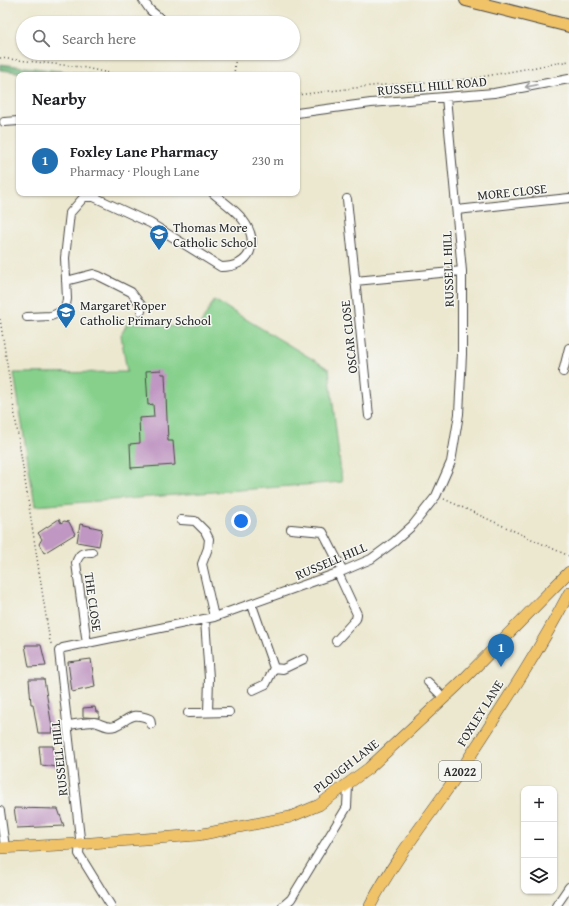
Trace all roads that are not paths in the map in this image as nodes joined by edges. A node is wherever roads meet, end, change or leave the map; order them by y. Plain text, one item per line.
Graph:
1 (143, 0) edge
2 (466, 0) edge
3 (157, 16) edge
4 (569, 26) edge
5 (569, 79) edge
6 (446, 97) junction
7 (300, 113) edge
8 (16, 121) edge
9 (1, 123) edge
10 (87, 196) edge
11 (87, 196) edge
12 (216, 196) edge
13 (347, 198) dead end
14 (569, 198) edge
15 (457, 210) junction
16 (462, 271) junction
17 (66, 281) junction
18 (355, 281) junction
19 (140, 311) dead end
20 (27, 317) dead end
21 (569, 348) edge
22 (563, 372) dead end
23 (368, 416) dead end
24 (181, 520) dead end
25 (291, 529) dead end
26 (92, 552) dead end
27 (340, 572) junction
28 (569, 572) edge
29 (569, 592) edge
30 (252, 605) junction
31 (214, 617) junction
32 (205, 620) junction
33 (336, 640) dead end
34 (87, 644) junction
35 (304, 659) dead end
36 (274, 668) junction
37 (428, 682) dead end
38 (254, 690) dead end
39 (444, 698) junction
40 (208, 712) junction
41 (229, 712) dead end
42 (188, 713) dead end
43 (151, 724) dead end
44 (68, 725) junction
45 (348, 785) junction
46 (0, 811) edge
47 (78, 844) junction
48 (2, 847) edge
49 (569, 887) edge
50 (110, 906) edge
51 (283, 906) edge
52 (370, 906) edge
53 (556, 906) edge

1 - 3 street
2 - 4 highway
5 -> 6 street, RUSSELL HILL ROAD
6 - 7 street, RUSSELL HILL ROAD
6 - 15 street, RUSSELL HILL
8 - 9 street
10 - 12 street
11 - 17 street
13 - 18 street, OSCAR CLOSE
14 - 15 street, MORE CLOSE
15 - 16 street, RUSSELL HILL
16 - 18 street, OSCAR CLOSE
16 - 27 street, RUSSELL HILL
17 - 19 street
17 - 20 street
18 - 23 street, OSCAR CLOSE
21 - 22 street
24 - 31 street
25 - 27 street
26 - 34 street, THE CLOSE
27 - 30 street, RUSSELL HILL
27 - 33 street
28 - 39 main road, PLOUGH LANE
29 - 52 main road, FOXLEY LANE / A2022
30 - 31 street, RUSSELL HILL
30 - 36 street
31 - 32 street, RUSSELL HILL
32 - 34 street, RUSSELL HILL
32 - 40 street
34 - 44 street, RUSSELL HILL
35 - 36 street
36 - 38 street
37 - 39 street
39 - 45 main road, PLOUGH LANE
40 - 41 street
40 - 42 street
43 - 44 street
44 - 47 street, RUSSELL HILL
45 - 47 main road, PLOUGH LANE
45 - 51 street
46 - 48 street
47 - 48 main road, PLOUGH LANE
47 - 50 street, RUSSELL HILL
49 - 53 street

